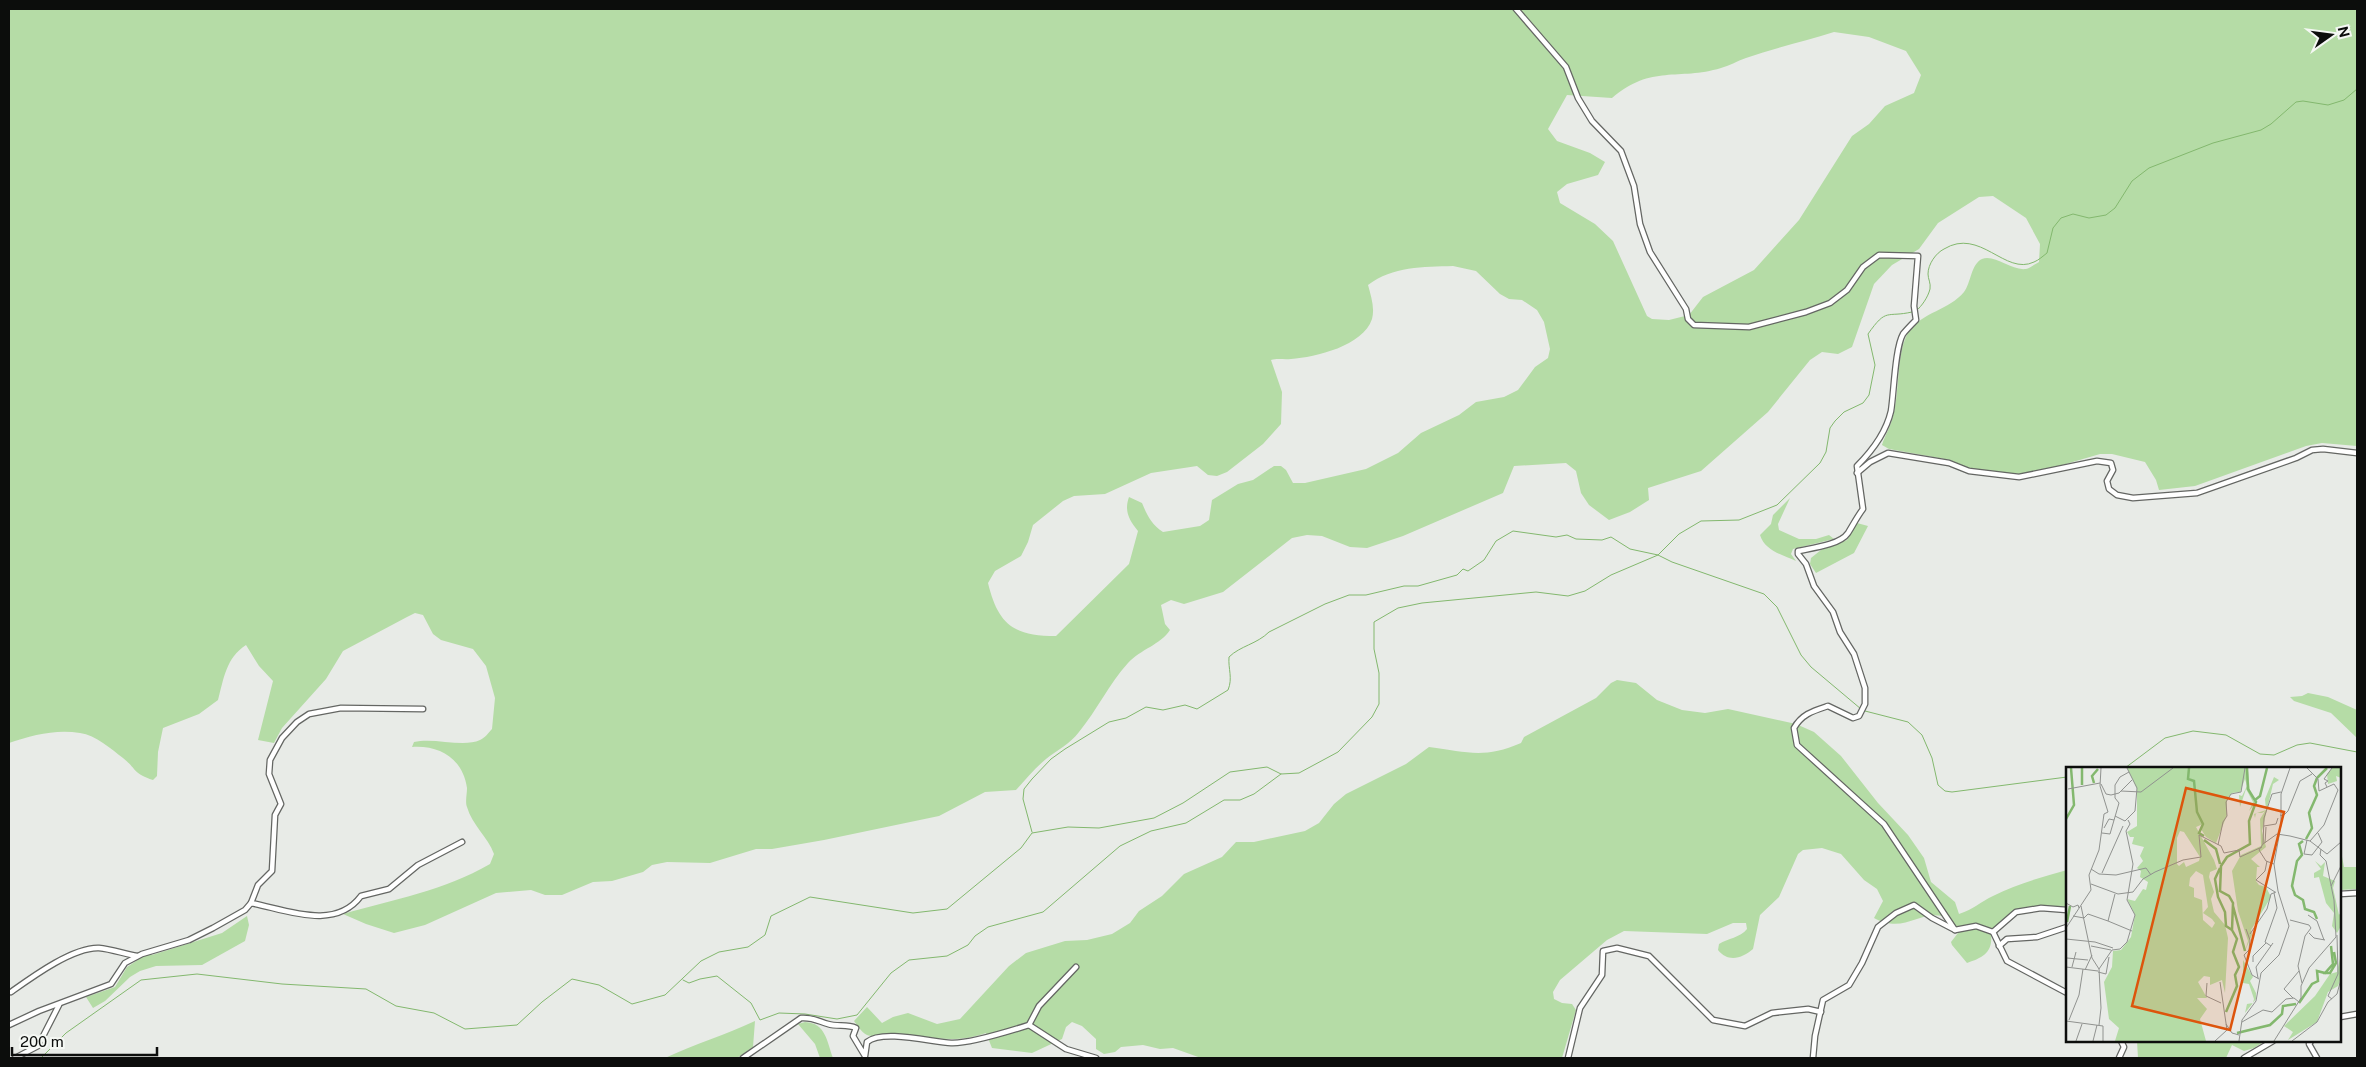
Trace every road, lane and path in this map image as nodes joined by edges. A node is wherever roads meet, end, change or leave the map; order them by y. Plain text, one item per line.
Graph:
1 (1516, 9) edge
2 (2357, 453) edge
3 (1858, 473) junction
4 (423, 709) dead end
5 (462, 842) dead end
6 (2357, 893) edge
7 (2341, 894) edge
8 (251, 903) junction
9 (2066, 910) edge
10 (2066, 927) edge
11 (1955, 930) junction
12 (1992, 932) junction
13 (1999, 946) junction
14 (137, 956) junction
15 (1076, 967) dead end
16 (11, 992) dead end
17 (2066, 993) edge
18 (59, 1005) junction
19 (1821, 1012) junction
20 (2357, 1014) edge
21 (2341, 1017) edge
22 (9, 1024) edge
23 (1029, 1025) junction
24 (2122, 1042) edge
25 (2270, 1042) edge
26 (2310, 1042) edge
27 (15, 1058) edge
28 (742, 1058) edge
29 (1096, 1058) edge
30 (1568, 1058) edge
31 (1813, 1058) edge
32 (2119, 1058) edge
33 (2244, 1058) edge
34 (2317, 1058) edge

1 - 3 street
2 - 3 street
3 - 11 street
4 - 8 street
5 - 8 street
6 - 7 street
8 - 14 street
9 - 12 street
10 - 13 street
11 - 12 street
11 - 19 street
12 - 13 street
13 - 17 street
14 - 16 street
14 - 18 street
15 - 23 street
18 - 22 street
18 - 27 street
19 - 30 street
19 - 31 street
20 - 21 street
23 - 28 street
23 - 29 street
24 - 32 street
25 - 33 street
26 - 34 street

